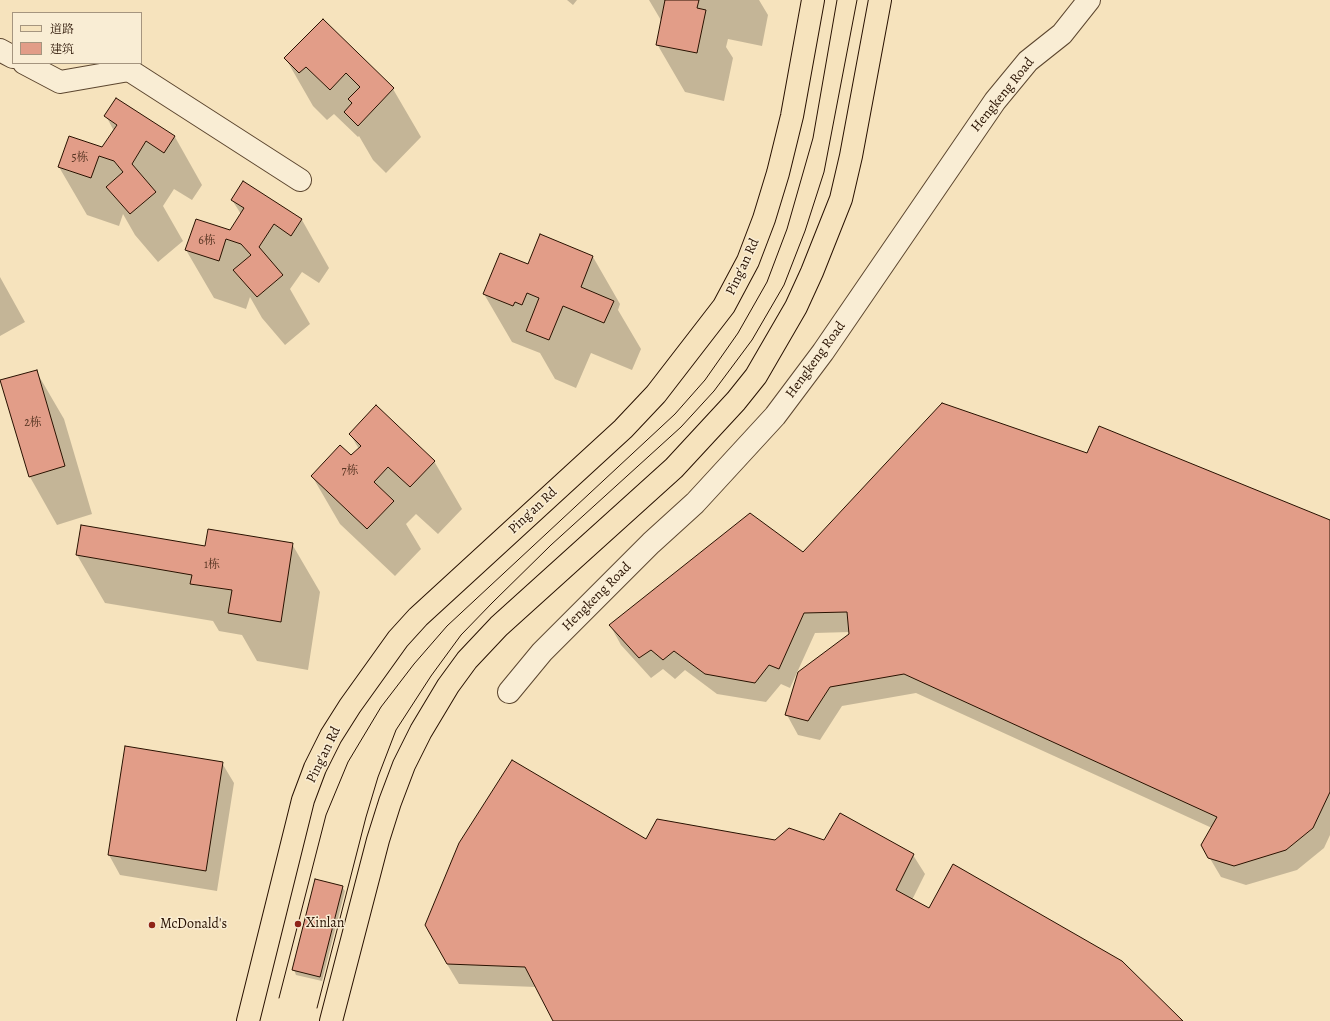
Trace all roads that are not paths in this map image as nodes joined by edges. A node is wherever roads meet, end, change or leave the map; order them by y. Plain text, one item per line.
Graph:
1 (813, 0) edge
2 (880, 0) edge
3 (1089, 0) edge
4 (0, 50) edge
5 (12, 56) edge
6 (26, 64) edge
7 (300, 180) dead end
8 (509, 692) dead end
9 (259, 976) junction
10 (334, 1014) edge
11 (238, 1021) edge
12 (248, 1021) edge

1 - 9 main road, Ping'an Rd
2 - 10 main road
3 - 8 street, Hengkeng Road
4 - 5 street
6 - 7 street
9 - 11 main road
9 - 12 main road, Ping'an Rd

